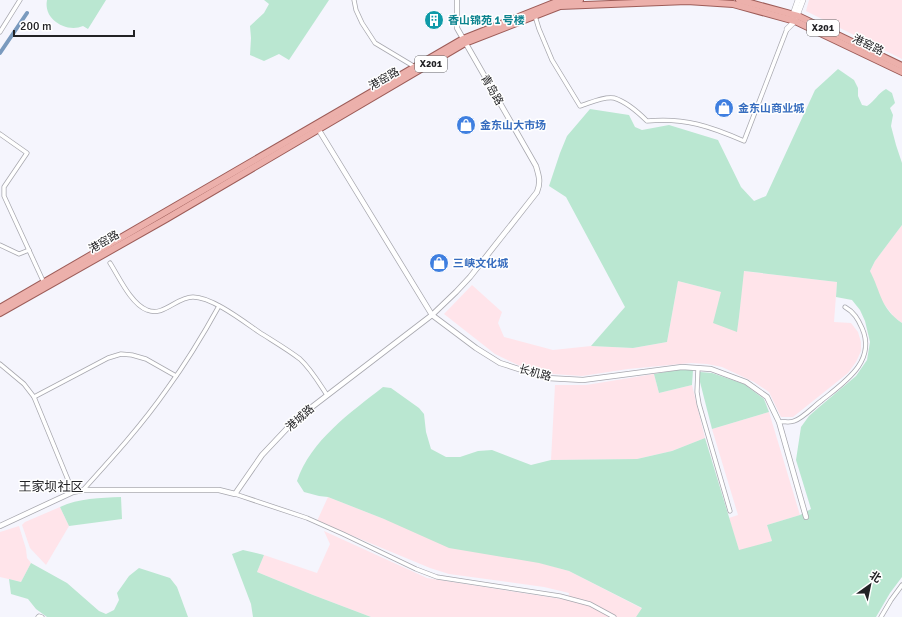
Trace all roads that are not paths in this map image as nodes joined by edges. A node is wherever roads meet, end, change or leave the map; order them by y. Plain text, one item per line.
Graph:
1 (20, 0) edge
2 (354, 0) edge
3 (457, 0) edge
4 (580, 0) edge
5 (739, 0) edge
6 (798, 0) edge
7 (803, 0) edge
8 (535, 16) junction
9 (794, 18) junction
10 (787, 29) joint
11 (0, 32) edge
12 (464, 41) junction
13 (902, 66) edge
14 (415, 67) junction
15 (902, 72) edge
16 (317, 127) junction
17 (0, 134) edge
18 (540, 178) joint
19 (0, 246) edge
20 (29, 250) junction
21 (110, 263) dead end
22 (44, 283) junction
23 (219, 306) junction
24 (845, 307) dead end
25 (0, 308) edge
26 (0, 313) edge
27 (432, 315) junction
28 (0, 364) edge
29 (698, 368) junction
30 (176, 376) junction
31 (327, 395) junction
32 (34, 397) junction
33 (778, 422) junction
34 (83, 490) junction
35 (72, 492) junction
36 (235, 494) junction
37 (730, 511) dead end
38 (806, 517) dead end
39 (0, 526) edge
40 (902, 585) edge
41 (38, 617) edge
42 (42, 617) edge
43 (614, 617) edge
44 (881, 617) edge

1 - 11 street
2 - 14 street
3 - 12 street, 青岛路
4 - 12 main road, 港窑路 / X201
5 - 9 main road, 港窑路 / X201
6 - 9 main road
7 - 9 main road
8 - 9 main road, 港窑路 / X201
8 - 10 street
8 - 12 main road, 港窑路 / X201
9 - 10 main road
9 - 13 main road, 港窑路 / X201
9 - 15 main road, 港窑路 / X201
12 - 14 main road, 港窑路 / X201
12 - 16 main road, 港窑路 / X201
12 - 18 street, 青岛路
14 - 16 main road, 港窑路 / X201
16 - 22 main road, 港窑路 / X201
16 - 26 main road, 港窑路 / X201
16 - 27 street, 长机路
17 - 20 street
18 - 27 street, 港城路
19 - 20 street
20 - 22 street
21 - 23 street
22 - 25 main road, 港窑路 / X201
23 - 30 street
23 - 31 street
24 - 33 street
27 - 29 street, 长机路
27 - 31 street, 港城路
28 - 32 street
29 - 33 street, 长机路
29 - 37 street
30 - 32 street
30 - 34 street
31 - 36 street, 港城路
32 - 35 street
33 - 38 street, 长机路
34 - 35 street
34 - 36 street
35 - 39 street
36 - 43 street
40 - 44 street
41 - 42 street

